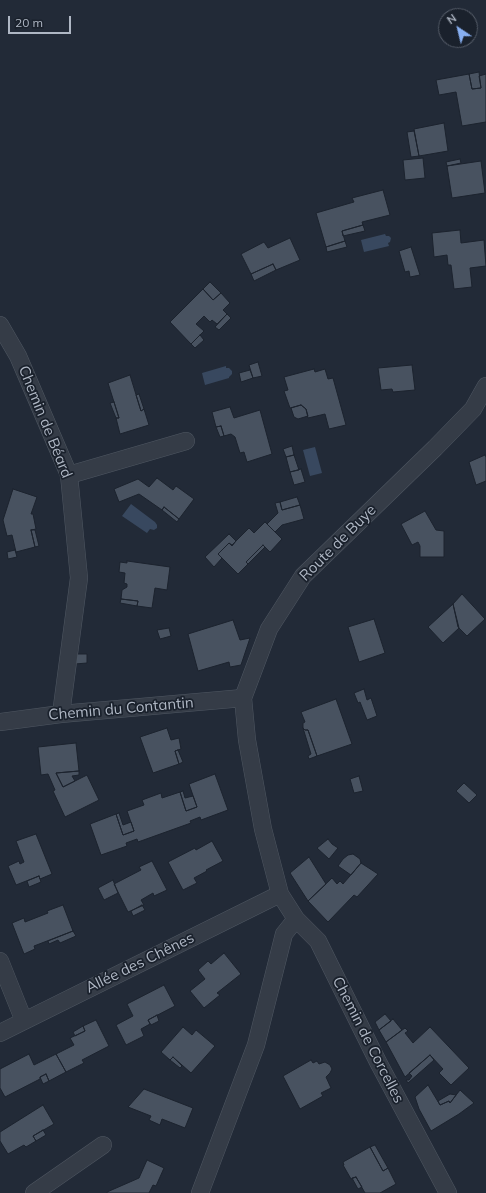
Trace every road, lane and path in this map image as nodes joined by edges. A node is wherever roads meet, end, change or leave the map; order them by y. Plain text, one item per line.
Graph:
1 (0, 325) edge
2 (486, 386) edge
3 (186, 441) dead end
4 (69, 475) junction
5 (242, 698) junction
6 (61, 714) junction
7 (0, 722) edge
8 (280, 894) junction
9 (296, 919) junction
10 (0, 961) edge
11 (24, 1021) junction
12 (0, 1033) edge
13 (103, 1145) dead end
14 (34, 1193) edge
15 (200, 1193) edge
16 (448, 1193) edge

1 - 4 street, Chemin de Béard
2 - 5 street, Route de Buye
3 - 4 street
4 - 6 street, Chemin de Béard
5 - 6 street, Chemin du Contantin
5 - 8 street, Route de Buye
6 - 7 street, Chemin du Contantin
8 - 9 street, Chemin de Corcelles
8 - 11 street, Allée des Chênes
9 - 15 street
9 - 16 street, Chemin de Corcelles
10 - 11 street
11 - 12 street, Allée des Chênes
13 - 14 street

